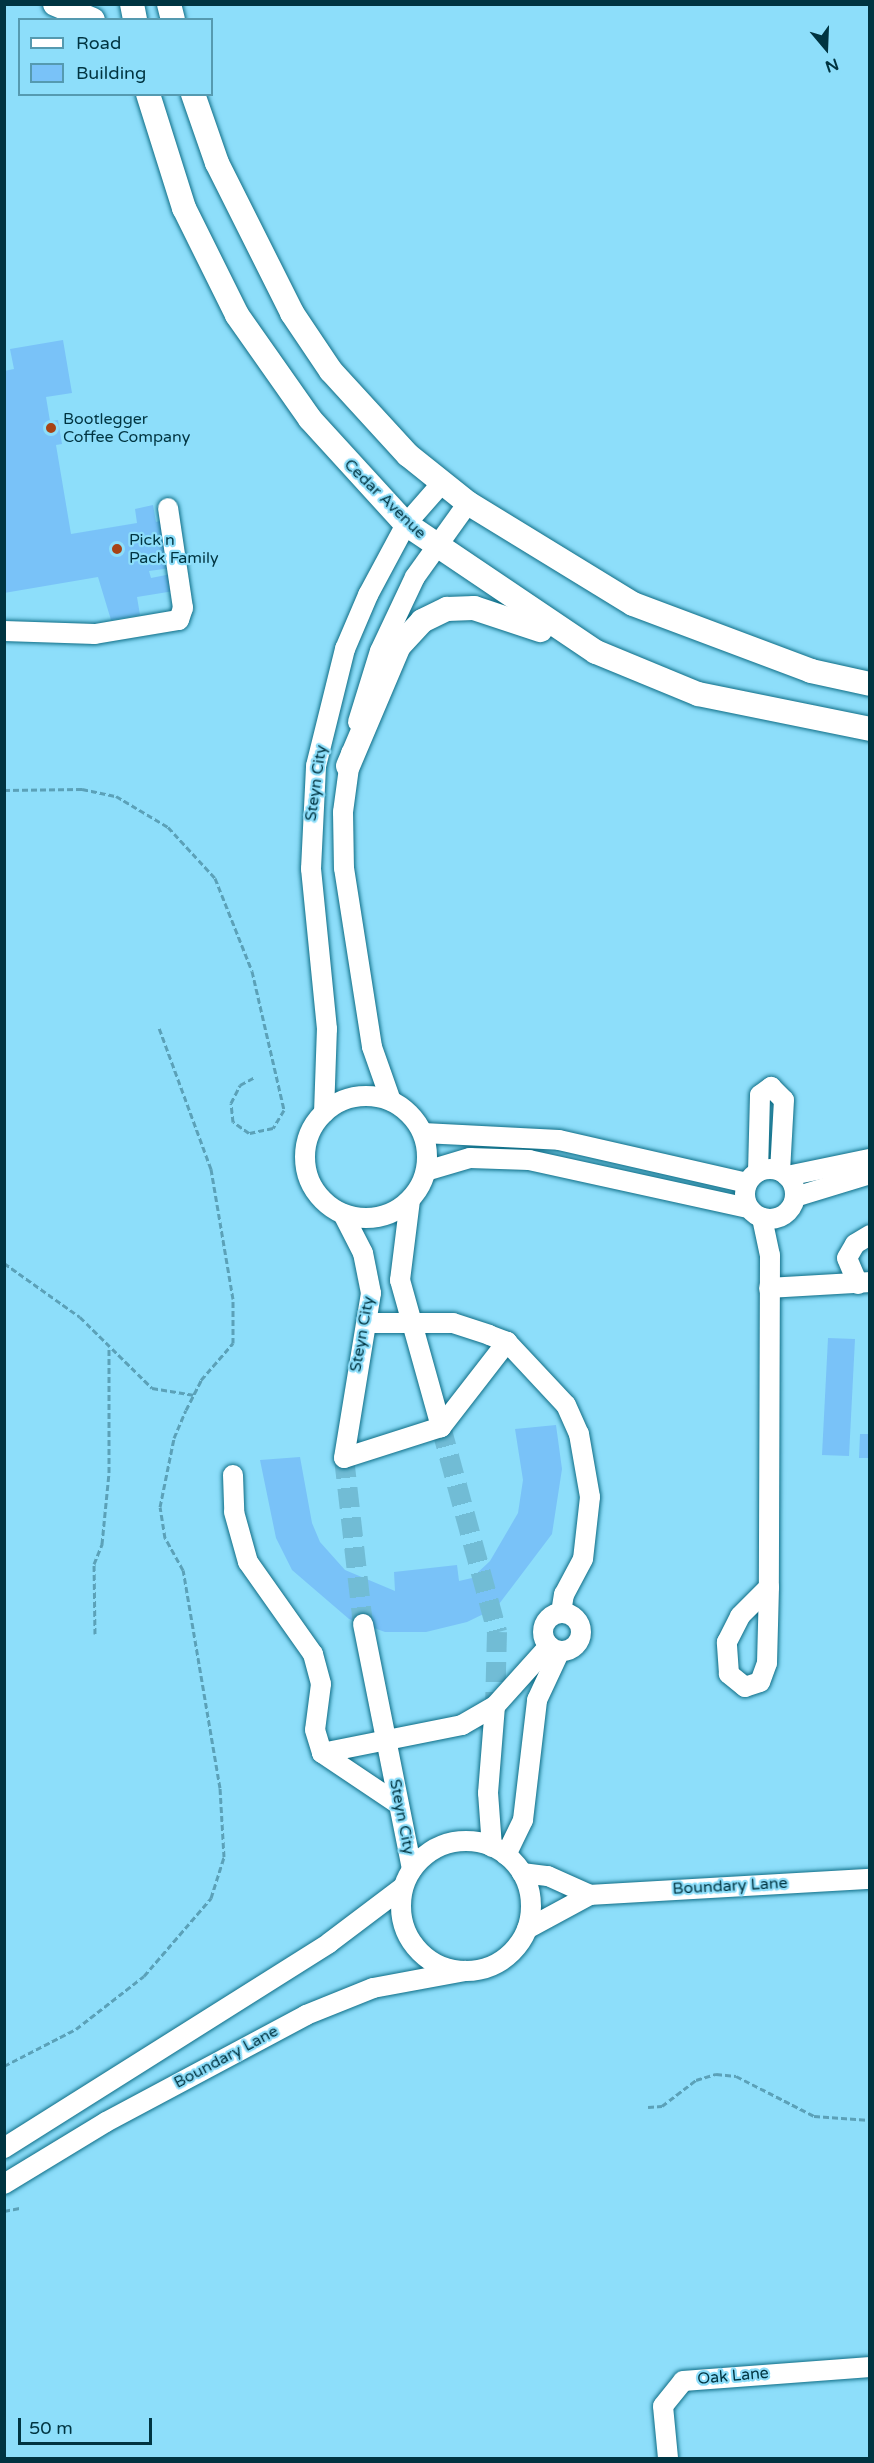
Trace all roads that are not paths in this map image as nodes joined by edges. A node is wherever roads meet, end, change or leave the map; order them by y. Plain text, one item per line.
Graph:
1 (55, 4) edge
2 (88, 18) edge
3 (149, 96) edge
4 (194, 96) edge
5 (442, 483) junction
6 (468, 503) junction
7 (168, 508) dead end
8 (406, 524) junction
9 (435, 545) junction
10 (4, 631) edge
11 (596, 652) junction
12 (870, 684) edge
13 (870, 729) edge
14 (348, 766) junction
15 (392, 1101) junction
16 (324, 1113) junction
17 (423, 1133) junction
18 (870, 1159) edge
19 (426, 1171) junction
20 (784, 1173) junction
21 (870, 1174) edge
22 (752, 1177) junction
23 (795, 1197) junction
24 (410, 1200) junction
25 (343, 1214) junction
26 (763, 1215) junction
27 (870, 1235) edge
28 (864, 1283) edge
29 (770, 1288) junction
30 (408, 1320) junction
31 (368, 1323) junction
32 (507, 1342) junction
33 (441, 1427) junction
34 (233, 1475) dead end
35 (769, 1587) dead end
36 (561, 1613) junction
37 (363, 1624) tunnel mouth
38 (554, 1649) junction
39 (495, 1706) junction
40 (387, 1742) junction
41 (322, 1753) junction
42 (398, 1804) junction
43 (499, 1851) junction
44 (412, 1869) junction
45 (522, 1873) junction
46 (870, 1879) edge
47 (403, 1887) junction
48 (590, 1895) junction
49 (527, 1929) junction
50 (465, 1971) junction
51 (4, 2148) edge
52 (4, 2184) edge
53 (870, 2367) edge
54 (668, 2458) edge

1 - 2 main road
3 - 8 main road, Cedar Avenue
4 - 5 main road
5 - 6 main road
5 - 8 street, Steyn City
6 - 9 street, Steyn City
6 - 12 main road
7 - 10 street
8 - 9 main road, Cedar Avenue
8 - 16 street, Steyn City
9 - 11 main road, Cedar Avenue
9 - 14 street, Steyn City
11 - 13 main road, Cedar Avenue
11 - 14 main road
14 - 15 street, Steyn City
15 - 16 street
15 - 17 street
16 - 25 street
17 - 19 street
17 - 22 street
18 - 20 street
19 - 24 street
19 - 26 street
20 - 22 street
20 - 22 street
20 - 23 street
21 - 23 street
22 - 26 street
23 - 26 street
24 - 25 street
24 - 30 street, Steyn City
25 - 31 street, Steyn City
26 - 29 street
27 - 28 street
28 - 29 street
29 - 35 street
30 - 31 street
30 - 32 street
30 - 33 street, Steyn City
31 - 33 street, Steyn City
32 - 33 street
32 - 36 street
34 - 41 street
36 - 38 street
36 - 38 street
37 - 40 street, Steyn City
38 - 39 street
38 - 43 street
39 - 40 street
39 - 43 street
40 - 41 street
40 - 42 street, Steyn City
41 - 42 street
42 - 44 street, Steyn City
43 - 44 street
43 - 45 street
44 - 47 street
45 - 48 street, Boundary Lane
45 - 49 street
46 - 48 street, Boundary Lane
47 - 50 street
47 - 51 street
48 - 49 street, Boundary Lane
49 - 50 street
50 - 52 street, Boundary Lane
53 - 54 street, Oak Lane

